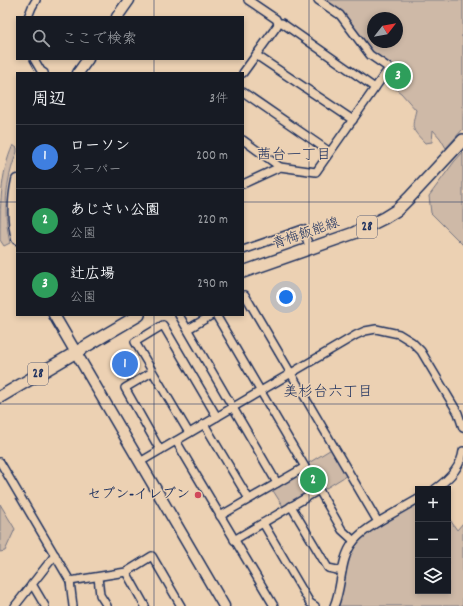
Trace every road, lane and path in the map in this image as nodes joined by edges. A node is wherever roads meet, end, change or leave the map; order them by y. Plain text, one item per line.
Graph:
1 (36, 0) edge
2 (130, 0) edge
3 (248, 0) edge
4 (318, 0) edge
5 (258, 3) edge
6 (28, 16) edge
7 (119, 16) edge
8 (278, 23) junction
9 (256, 54) junction
10 (35, 60) edge
11 (87, 60) edge
12 (42, 72) edge
13 (79, 72) edge
14 (244, 72) edge
15 (375, 88) junction
16 (244, 93) edge
17 (352, 120) junction
18 (463, 140) edge
19 (244, 141) edge
20 (330, 152) junction
21 (280, 167) junction
22 (244, 184) edge
23 (16, 187) edge
24 (16, 230) edge
25 (310, 249) junction
26 (244, 250) edge
27 (244, 272) edge
28 (244, 296) edge
29 (55, 316) edge
30 (137, 316) edge
31 (180, 316) edge
32 (210, 316) edge
33 (217, 316) edge
34 (188, 329) junction
35 (76, 352) junction
36 (152, 372) junction
37 (291, 373) junction
38 (260, 391) junction
39 (0, 397) edge
40 (233, 407) junction
41 (217, 417) junction
42 (204, 424) junction
43 (463, 428) edge
44 (189, 433) junction
45 (176, 441) junction
46 (160, 450) junction
47 (463, 451) edge
48 (0, 462) edge
49 (140, 462) junction
50 (277, 483) junction
51 (439, 486) edge
52 (249, 499) junction
53 (415, 501) edge
54 (291, 506) junction
55 (220, 516) junction
56 (378, 522) junction
57 (263, 523) junction
58 (234, 540) junction
59 (354, 541) junction
60 (55, 555) junction
61 (342, 571) junction
62 (126, 572) junction
63 (98, 577) junction
64 (70, 581) junction
65 (32, 584) junction
66 (15, 606) edge
67 (45, 606) edge
68 (73, 606) edge
69 (107, 606) edge
70 (146, 606) edge
71 (181, 606) edge
72 (224, 606) edge
73 (274, 606) edge
74 (315, 606) edge
75 (334, 606) edge

1 - 6 street
2 - 7 street
3 - 5 street
4 - 15 street
5 - 8 street
8 - 9 street
8 - 15 street
9 - 14 street
9 - 17 street
10 - 12 street
11 - 13 street
15 - 17 street
16 - 20 street
17 - 20 street
18 - 25 main road, 青梅飯能線 / 28
19 - 21 street
20 - 21 street
21 - 22 street
23 - 24 street
25 - 26 street
25 - 27 main road, 青梅飯能線 / 28
28 - 37 street
29 - 35 street
30 - 35 main road, 28
31 - 34 street
32 - 34 street
33 - 38 street
34 - 40 street
35 - 39 main road, 28
35 - 49 street
36 - 41 street
36 - 44 street
36 - 46 street
37 - 38 street
37 - 43 street
37 - 56 street
38 - 40 street
38 - 50 street
40 - 41 street
40 - 50 street
41 - 42 street
42 - 44 street
42 - 52 street
44 - 45 street
45 - 46 street
45 - 55 street
46 - 49 street
47 - 51 street
48 - 60 street
49 - 72 street
50 - 52 street
52 - 55 street
53 - 56 street
54 - 57 street
54 - 59 street
54 - 61 street
55 - 58 street
56 - 59 street
57 - 58 street
57 - 74 street
58 - 73 street
59 - 61 street
60 - 64 street
60 - 65 street
61 - 75 street
62 - 63 street
62 - 70 street
62 - 71 street
63 - 64 street
63 - 69 street
64 - 68 street
65 - 66 street
65 - 67 street

